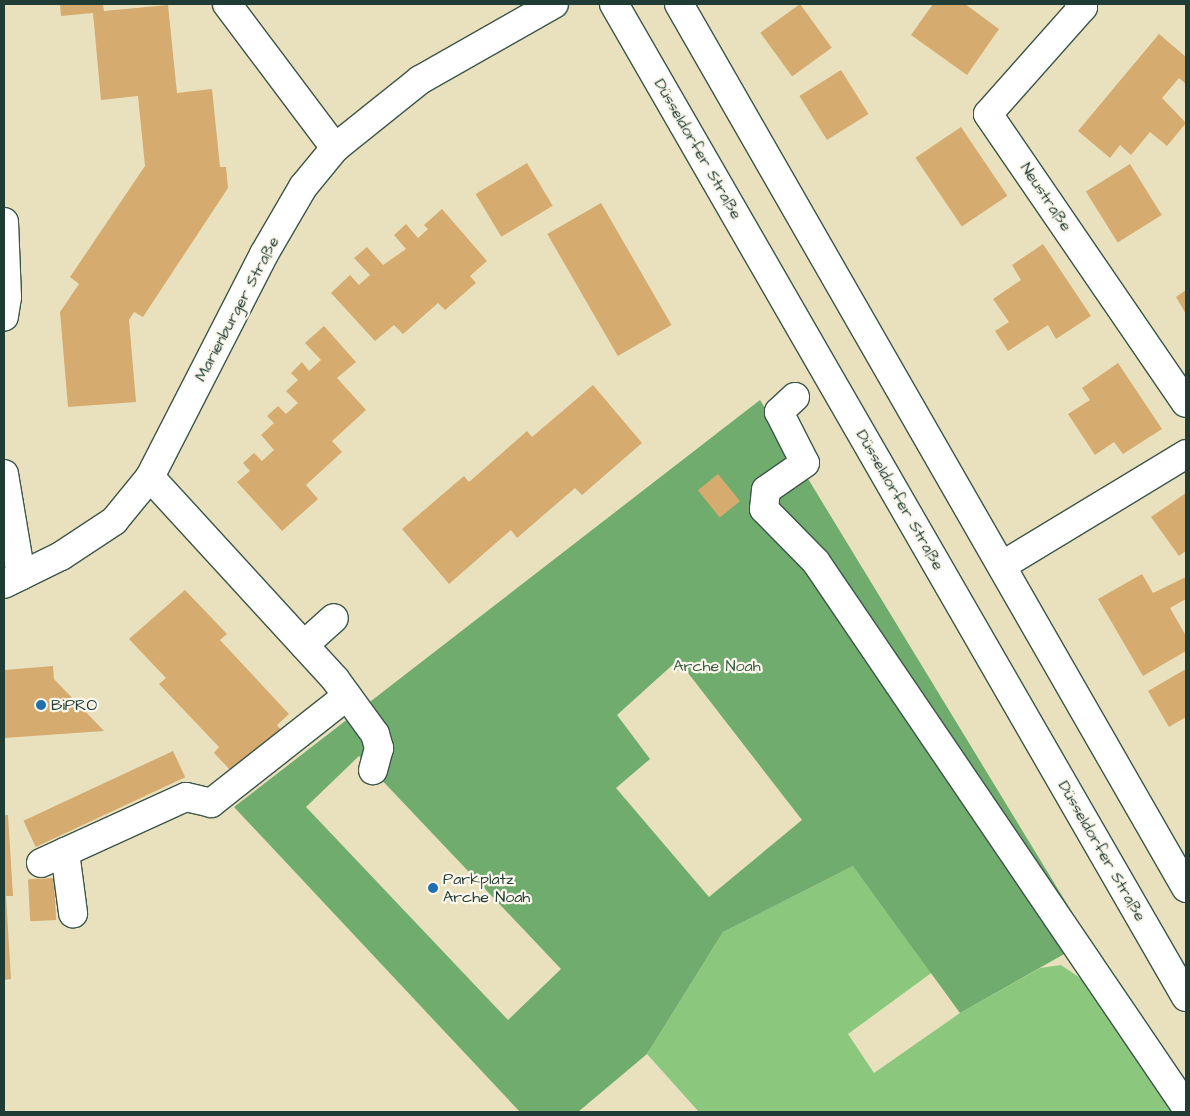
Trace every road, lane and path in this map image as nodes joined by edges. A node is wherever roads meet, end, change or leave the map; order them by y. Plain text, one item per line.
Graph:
1 (228, 4) edge
2 (554, 4) edge
3 (614, 4) edge
4 (679, 4) edge
5 (1079, 4) edge
6 (335, 148) junction
7 (4, 222) edge
8 (4, 317) edge
9 (795, 397) dead end
10 (1186, 403) edge
11 (1186, 454) edge
12 (4, 474) edge
13 (150, 477) junction
14 (1003, 565) junction
15 (12, 580) edge
16 (334, 618) dead end
17 (304, 645) junction
18 (341, 687) junction
19 (373, 770) dead end
20 (65, 852) junction
21 (41, 863) dead end
22 (1186, 888) edge
23 (73, 913) dead end
24 (1186, 997) edge
25 (1186, 1106) edge

1 - 6 street
2 - 6 street, Marienburger Straße
3 - 24 street, Düsseldorfer Straße
4 - 14 street
5 - 10 street, Neustraße
6 - 13 street, Marienburger Straße
7 - 8 street
9 - 25 street
11 - 14 street
12 - 15 street
13 - 15 street, Marienburger Straße
13 - 17 street
14 - 22 street
16 - 17 street
17 - 18 street
18 - 19 street
18 - 20 street
20 - 21 street
20 - 23 street

